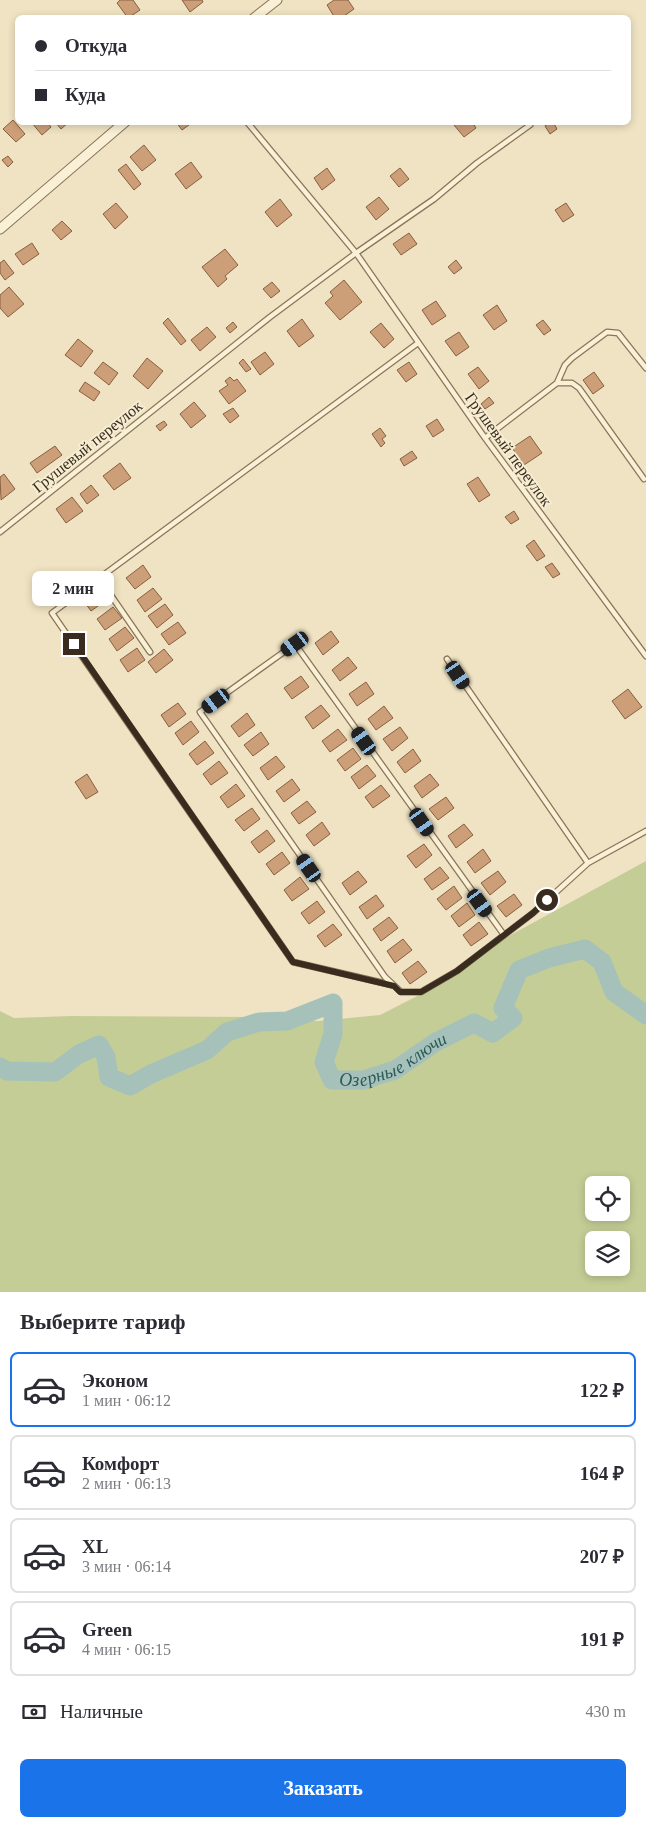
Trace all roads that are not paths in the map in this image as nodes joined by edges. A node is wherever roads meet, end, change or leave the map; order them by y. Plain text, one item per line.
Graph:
1 (277, 0) edge
2 (258, 15) edge
3 (121, 125) edge
4 (249, 125) edge
5 (530, 125) dead end
6 (0, 229) edge
7 (356, 253) junction
8 (418, 343) junction
9 (646, 368) edge
10 (557, 383) junction
11 (485, 438) junction
12 (644, 479) dead end
13 (0, 532) edge
14 (98, 578) junction
15 (150, 652) dead end
16 (646, 656) edge
17 (447, 659) dead end
18 (646, 831) edge
19 (588, 863) junction
20 (504, 935) junction
21 (394, 986) junction

1 - 2 street
3 - 6 street
4 - 7 lane, Грушевый переулок
5 - 7 lane, Грушевый переулок
7 - 8 lane, Грушевый переулок
7 - 13 lane, Грушевый переулок
8 - 11 lane, Грушевый переулок
8 - 14 lane
9 - 10 lane
10 - 11 lane
10 - 12 lane
11 - 16 lane, Грушевый переулок
14 - 15 lane
14 - 21 lane
17 - 19 lane
18 - 19 lane
19 - 20 lane
20 - 21 lane
20 - 21 lane

